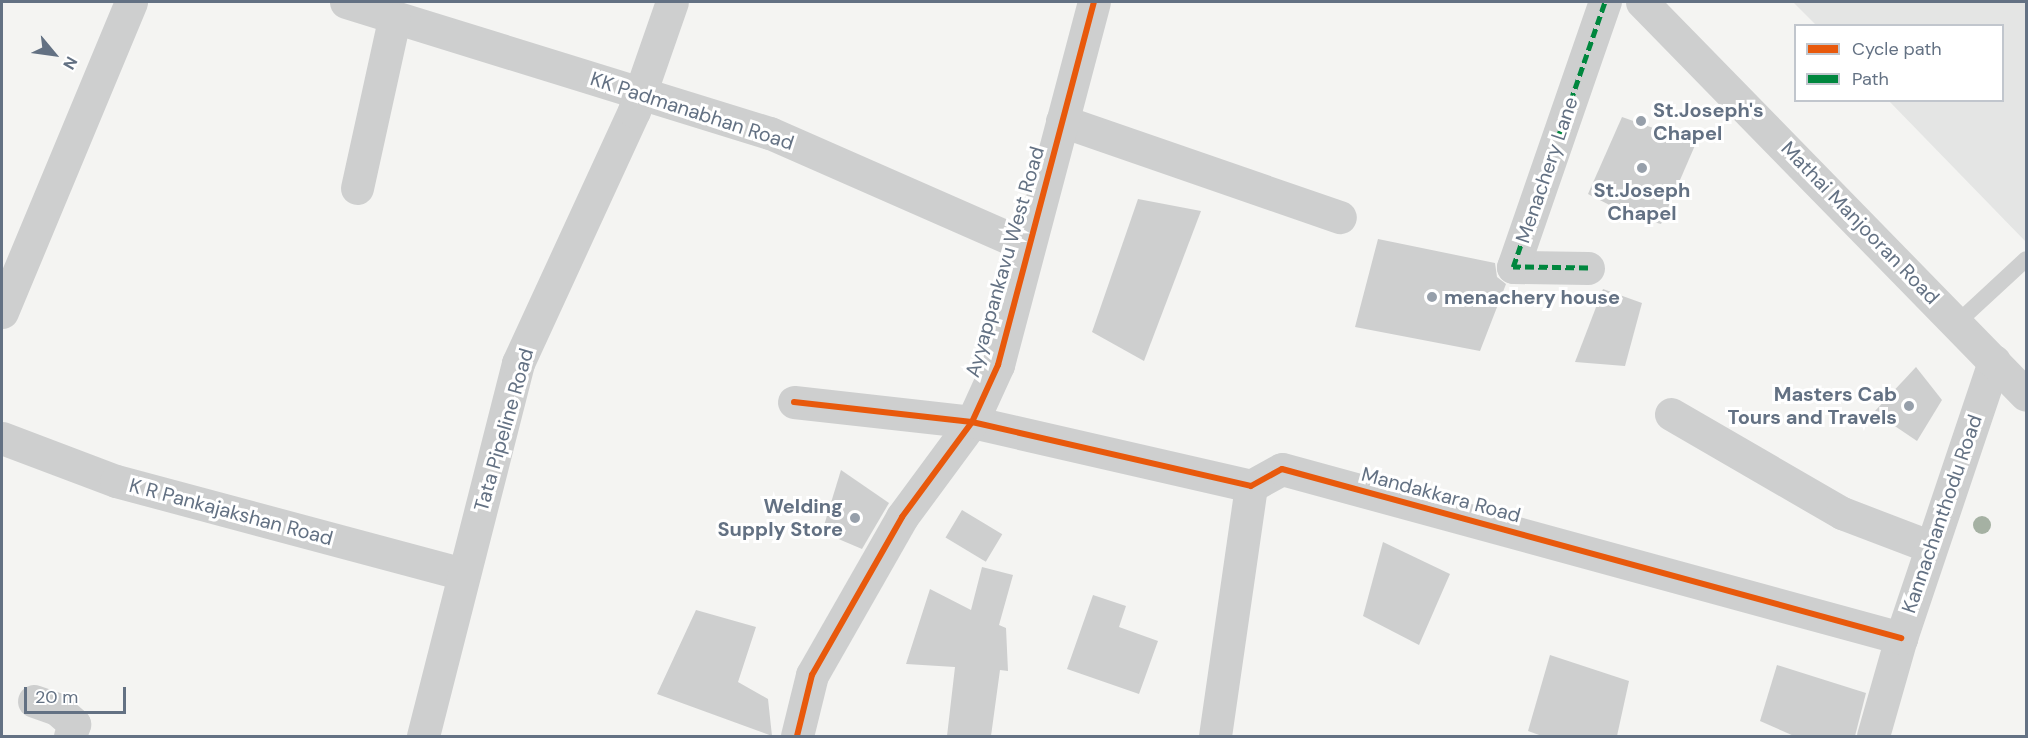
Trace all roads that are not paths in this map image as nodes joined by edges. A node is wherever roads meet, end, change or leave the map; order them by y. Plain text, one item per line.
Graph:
1 (131, 2) edge
2 (346, 2) edge
3 (672, 2) edge
4 (1094, 2) edge
5 (1605, 2) edge
6 (1642, 2) edge
7 (394, 20) junction
8 (640, 93) junction
9 (1062, 121) junction
10 (357, 188) dead end
11 (1340, 217) dead end
12 (1028, 246) junction
13 (2026, 259) edge
14 (1588, 268) dead end
15 (2, 312) edge
16 (1957, 323) junction
17 (1994, 361) junction
18 (2026, 395) edge
19 (794, 402) dead end
20 (1671, 414) dead end
21 (972, 422) junction
22 (2, 438) edge
23 (1251, 486) junction
24 (1931, 547) junction
25 (464, 574) junction
26 (1901, 638) junction
27 (34, 701) dead end
28 (70, 736) edge
29 (423, 736) edge
30 (797, 736) edge
31 (1215, 736) edge
32 (1873, 736) edge

1 - 15 street
2 - 7 street, KK Padmanabhan Road
3 - 8 street, Tata Pipeline Road
4 - 9 street, Ayyappankavu West Road
5 - 14 street, Menachery Lane
6 - 16 street, Mathai Manjooran Road
7 - 8 street, KK Padmanabhan Road
7 - 10 street
8 - 12 street, KK Padmanabhan Road
8 - 25 street, Tata Pipeline Road
9 - 11 street
9 - 12 street, Ayyappankavu West Road
12 - 21 street, Ayyappankavu West Road
13 - 16 lane
16 - 17 street, Mathai Manjooran Road
17 - 18 street, Mathai Manjooran Road
17 - 24 street, Kannachanthodu Road
19 - 21 street
20 - 24 street
21 - 23 street
21 - 30 street, Ayyappankavu West Road
22 - 25 street, K R Pankajakshan Road
23 - 26 street, Mandakkara Road
23 - 31 street
24 - 26 street, Kannachanthodu Road
25 - 29 street, Tata Pipeline Road
26 - 32 street, Kannachanthodu Road
27 - 28 street

